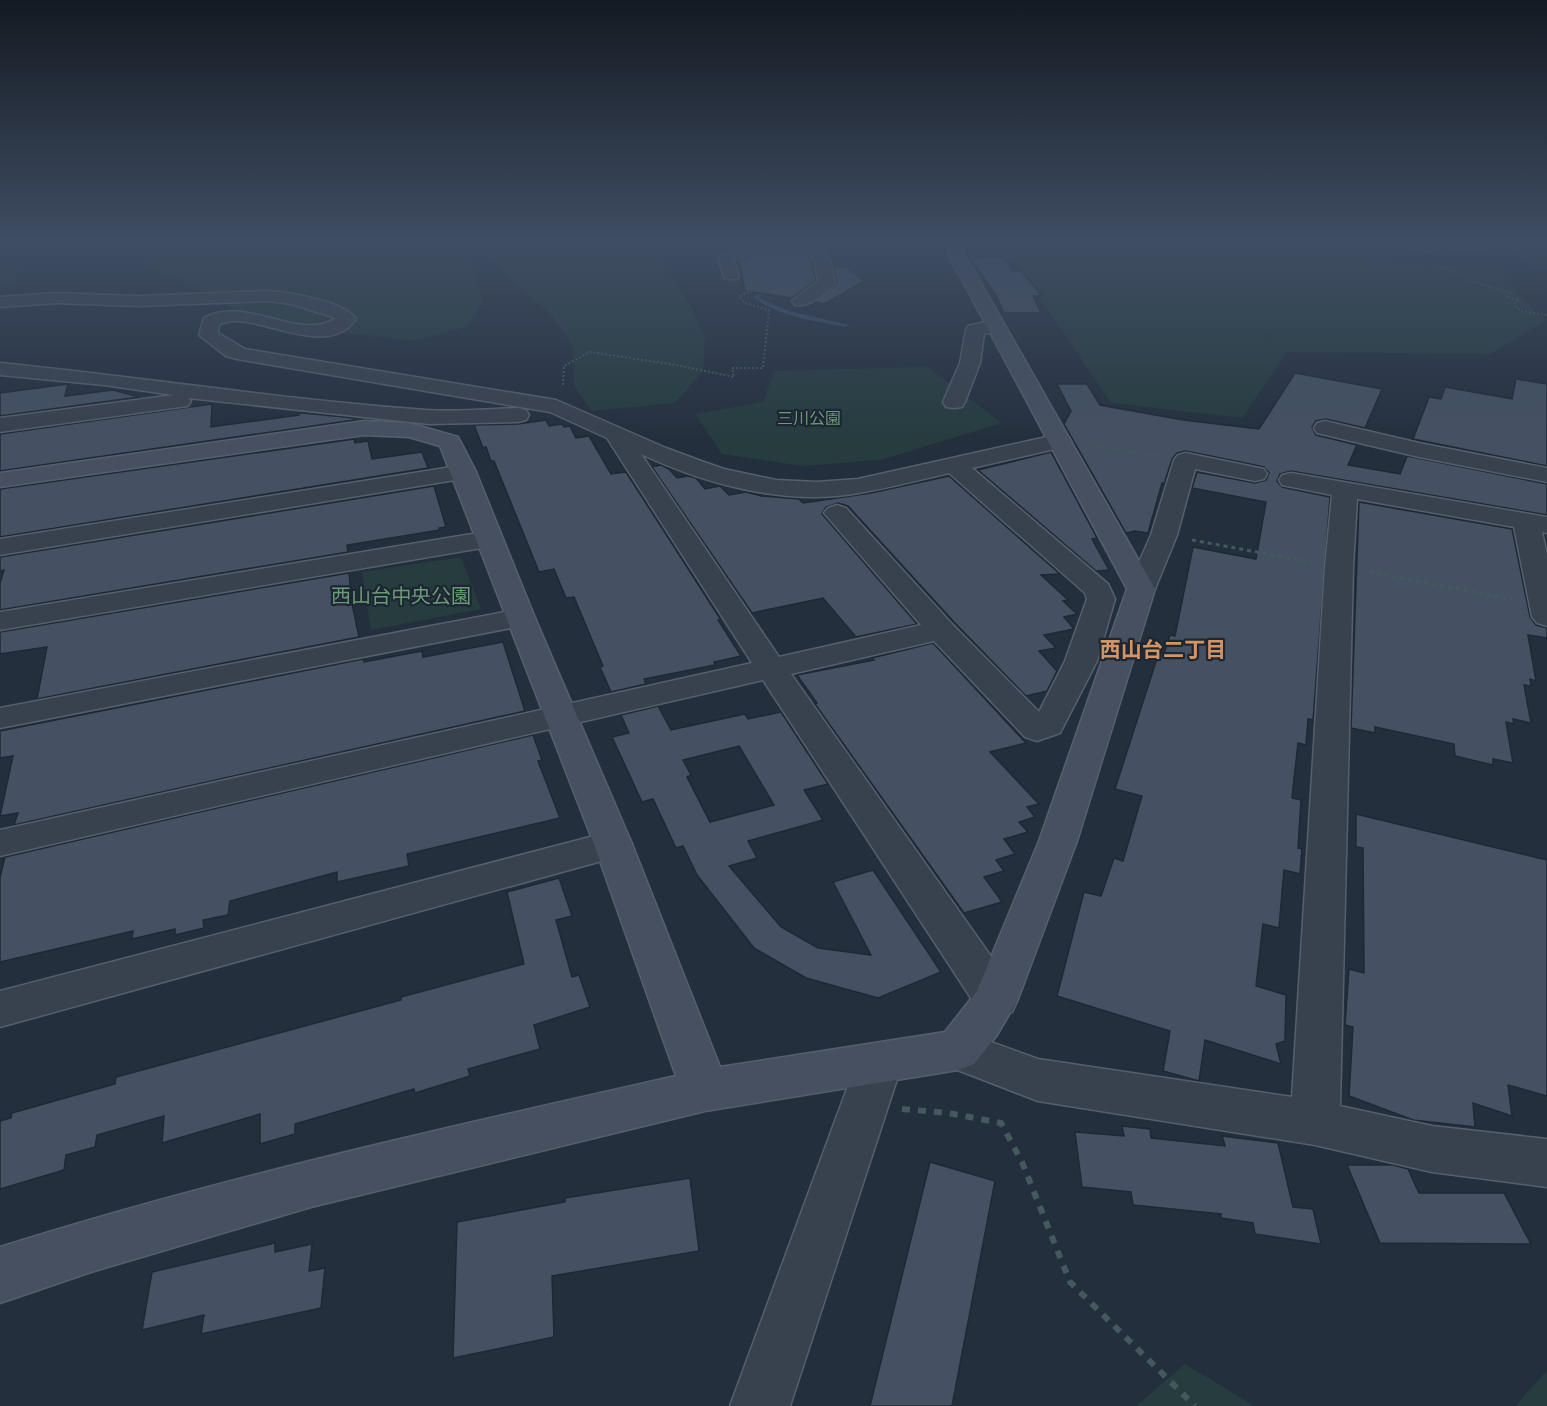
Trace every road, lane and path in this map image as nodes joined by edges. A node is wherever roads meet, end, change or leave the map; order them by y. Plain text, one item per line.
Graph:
1 (323, 308) edge
2 (761, 308) edge
3 (985, 308) edge
4 (1518, 308) edge
5 (1547, 315) edge
6 (995, 326) junction
7 (0, 369) edge
8 (221, 396) junction
9 (954, 402) dead end
10 (565, 409) junction
11 (0, 424) edge
12 (419, 424) junction
13 (1325, 428) dead end
14 (616, 434) junction
15 (1060, 441) junction
16 (1186, 460) junction
17 (953, 464) junction
18 (464, 472) junction
19 (1255, 474) dead end
20 (1547, 475) edge
21 (0, 480) edge
22 (1291, 480) dead end
23 (1345, 489) junction
24 (837, 513) dead end
25 (1537, 523) edge
26 (490, 538) junction
27 (0, 547) edge
28 (1141, 589) junction
29 (1547, 617) edge
30 (520, 618) junction
31 (0, 621) edge
32 (941, 630) junction
33 (772, 669) junction
34 (562, 717) junction
35 (0, 718) edge
36 (0, 843) edge
37 (613, 844) junction
38 (996, 999) junction
39 (0, 1009) edge
40 (958, 1050) junction
41 (872, 1085) junction
42 (705, 1090) junction
43 (1315, 1123) junction
44 (1547, 1163) edge
45 (0, 1275) edge
46 (760, 1406) edge
47 (1195, 1406) edge

1 - 10 street
2 - 10 path
3 - 6 street
4 - 5 path
6 - 9 street
6 - 15 street
7 - 8 street
8 - 11 street
8 - 12 street
10 - 12 street
10 - 14 street
12 - 18 street
12 - 21 street
13 - 20 street
14 - 17 street
14 - 33 street
15 - 16 path
15 - 17 street
15 - 28 street
16 - 19 street
16 - 28 street
17 - 32 street
18 - 26 street
18 - 27 street
22 - 23 street
23 - 25 street
23 - 43 street
24 - 32 street
25 - 29 street
26 - 30 street
26 - 31 street
28 - 38 street
30 - 34 street
30 - 35 street
32 - 33 street
33 - 34 street
33 - 38 street
34 - 36 street
34 - 37 street
37 - 39 street
37 - 42 street
38 - 40 street
40 - 41 street
40 - 43 street
41 - 42 street
41 - 46 street
41 - 47 path
42 - 45 street
43 - 44 street

